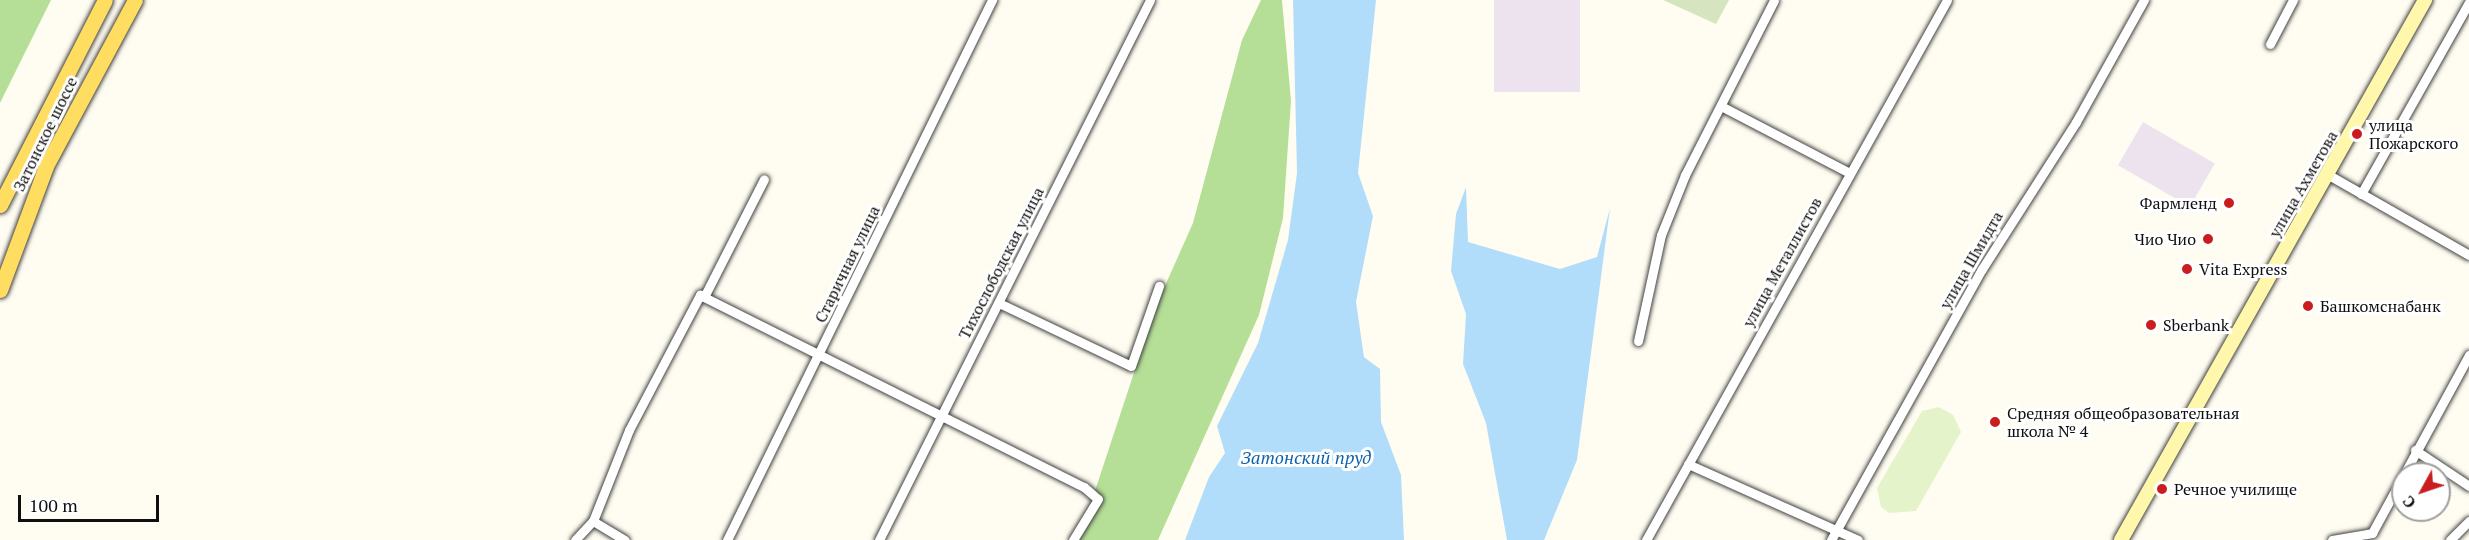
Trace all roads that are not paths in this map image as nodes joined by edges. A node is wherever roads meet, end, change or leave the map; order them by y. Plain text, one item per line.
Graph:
1 (105, 0) edge
2 (135, 0) edge
3 (992, 0) edge
4 (1774, 0) edge
5 (1947, 0) edge
6 (2144, 0) edge
7 (2293, 0) edge
8 (2425, 0) edge
9 (1146, 1) edge
10 (2469, 2) edge
11 (2270, 44) dead end
12 (1724, 107) junction
13 (1848, 172) junction
14 (2327, 174) junction
15 (764, 179) dead end
16 (2361, 194) junction
17 (0, 205) edge
18 (2469, 255) edge
19 (1159, 286) dead end
20 (0, 290) edge
21 (702, 296) junction
22 (999, 303) junction
23 (1638, 341) dead end
24 (2469, 355) edge
25 (818, 357) junction
26 (939, 419) junction
27 (2415, 450) junction
28 (1688, 464) junction
29 (2469, 486) edge
30 (593, 521) junction
31 (2469, 521) edge
32 (1837, 530) junction
33 (575, 540) edge
34 (625, 540) edge
35 (727, 540) edge
36 (879, 540) edge
37 (1073, 540) edge
38 (1646, 540) edge
39 (1831, 540) edge
40 (1858, 540) edge
41 (2121, 540) edge
42 (2332, 540) edge
43 (2451, 540) edge

1 - 17 main road, Затонское шоссе
2 - 20 main road, Затонское шоссе
3 - 25 street, Старичная улица
4 - 12 street
5 - 13 street, улица Металлистов
6 - 32 street, улица Шмидта
7 - 11 street
8 - 14 main road, улица Ахметова
9 - 22 street, Тихослободская улица
10 - 16 street
12 - 13 street
12 - 23 street
13 - 28 street, улица Металлистов
14 - 16 street
14 - 41 main road, улица Ахметова
15 - 21 street
16 - 18 street
19 - 22 street
21 - 25 street
21 - 30 street
22 - 26 street, Тихослободская улица
24 - 27 street
25 - 26 street
25 - 35 street, Старичная улица
26 - 36 street, Тихослободская улица
26 - 37 street
27 - 29 street
27 - 42 street
28 - 32 street
28 - 38 street, улица Металлистов
30 - 33 street
30 - 34 street
31 - 43 street
32 - 39 street, улица Шмидта
32 - 40 street

